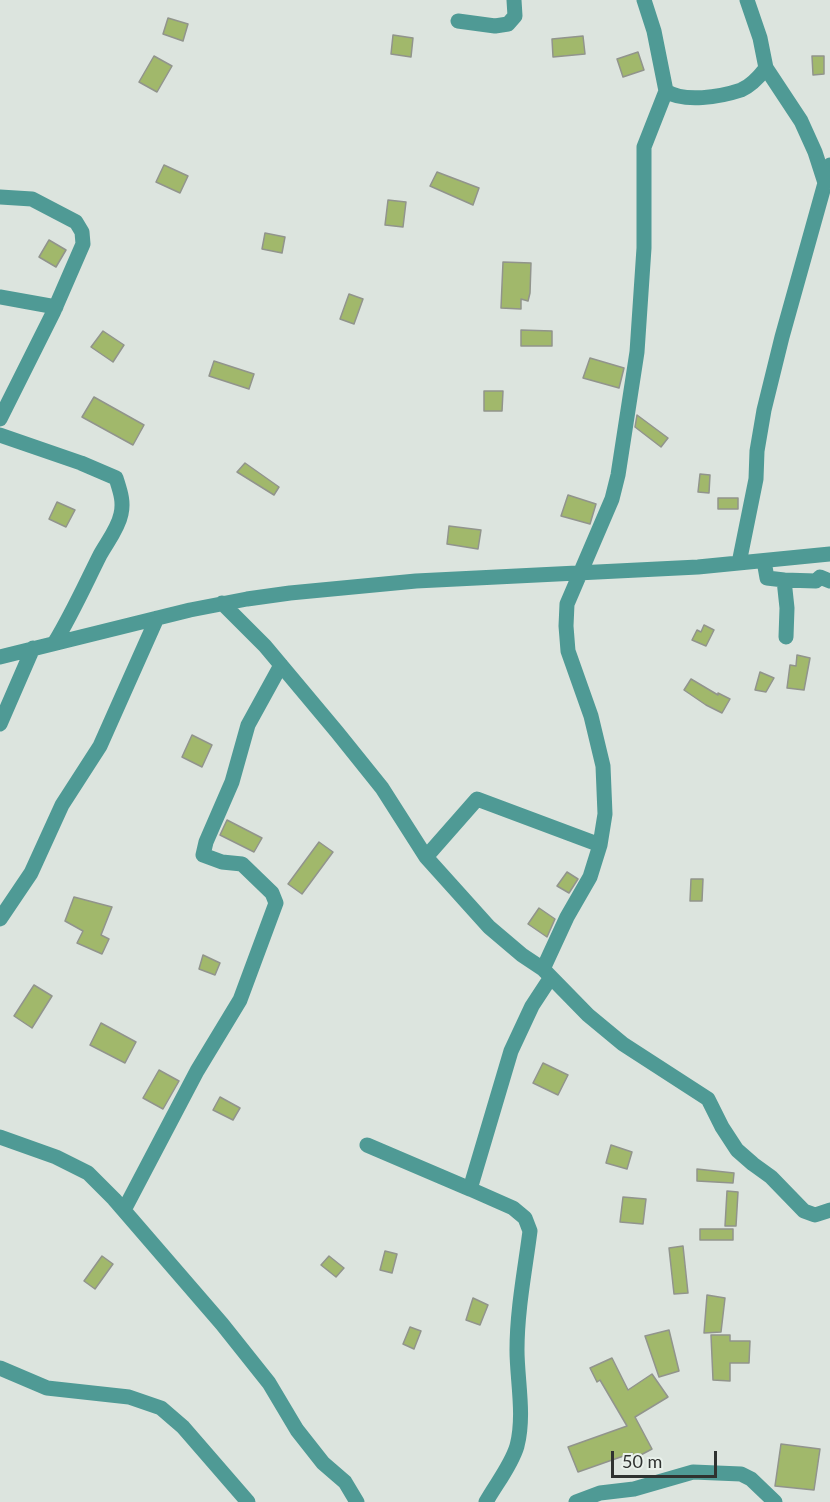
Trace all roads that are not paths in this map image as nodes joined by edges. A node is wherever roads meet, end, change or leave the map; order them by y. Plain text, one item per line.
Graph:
1 (514, 0) edge
2 (644, 0) edge
3 (747, 0) edge
4 (458, 21) dead end
5 (766, 68) junction
6 (666, 91) junction
7 (830, 165) edge
8 (825, 183) junction
9 (0, 197) edge
10 (0, 297) edge
11 (56, 307) junction
12 (0, 419) edge
13 (0, 435) edge
14 (830, 554) edge
15 (764, 561) junction
16 (739, 563) junction
17 (580, 573) junction
18 (784, 580) junction
19 (830, 581) edge
20 (222, 603) junction
21 (157, 618) junction
22 (786, 637) dead end
23 (56, 642) junction
24 (33, 648) junction
25 (0, 657) edge
26 (281, 665) junction
27 (0, 724) edge
28 (600, 845) junction
29 (426, 857) junction
30 (5, 901) edge
31 (0, 919) edge
32 (547, 973) junction
33 (0, 1137) edge
34 (368, 1145) dead end
35 (470, 1189) junction
36 (124, 1210) junction
37 (830, 1210) edge
38 (0, 1368) edge
39 (249, 1502) edge
40 (357, 1502) edge
41 (486, 1502) edge
42 (576, 1502) edge
43 (775, 1502) edge

1 - 4 street
2 - 6 street
3 - 5 street
5 - 6 street
5 - 8 street
6 - 17 street
7 - 8 street
8 - 16 street
9 - 11 street
10 - 11 street
11 - 12 street
13 - 23 street
14 - 15 street
15 - 16 street
15 - 18 street
16 - 17 street
17 - 20 street
17 - 28 street
18 - 19 street
18 - 22 street
20 - 21 street
20 - 26 street
21 - 23 street
21 - 30 street
23 - 24 street
24 - 25 street
24 - 27 street
26 - 29 street
26 - 36 street
28 - 29 street
28 - 32 street
29 - 32 street
30 - 31 street
32 - 35 street
32 - 37 street
33 - 36 street
34 - 35 street
35 - 41 street
36 - 40 street
38 - 39 street
42 - 43 street

